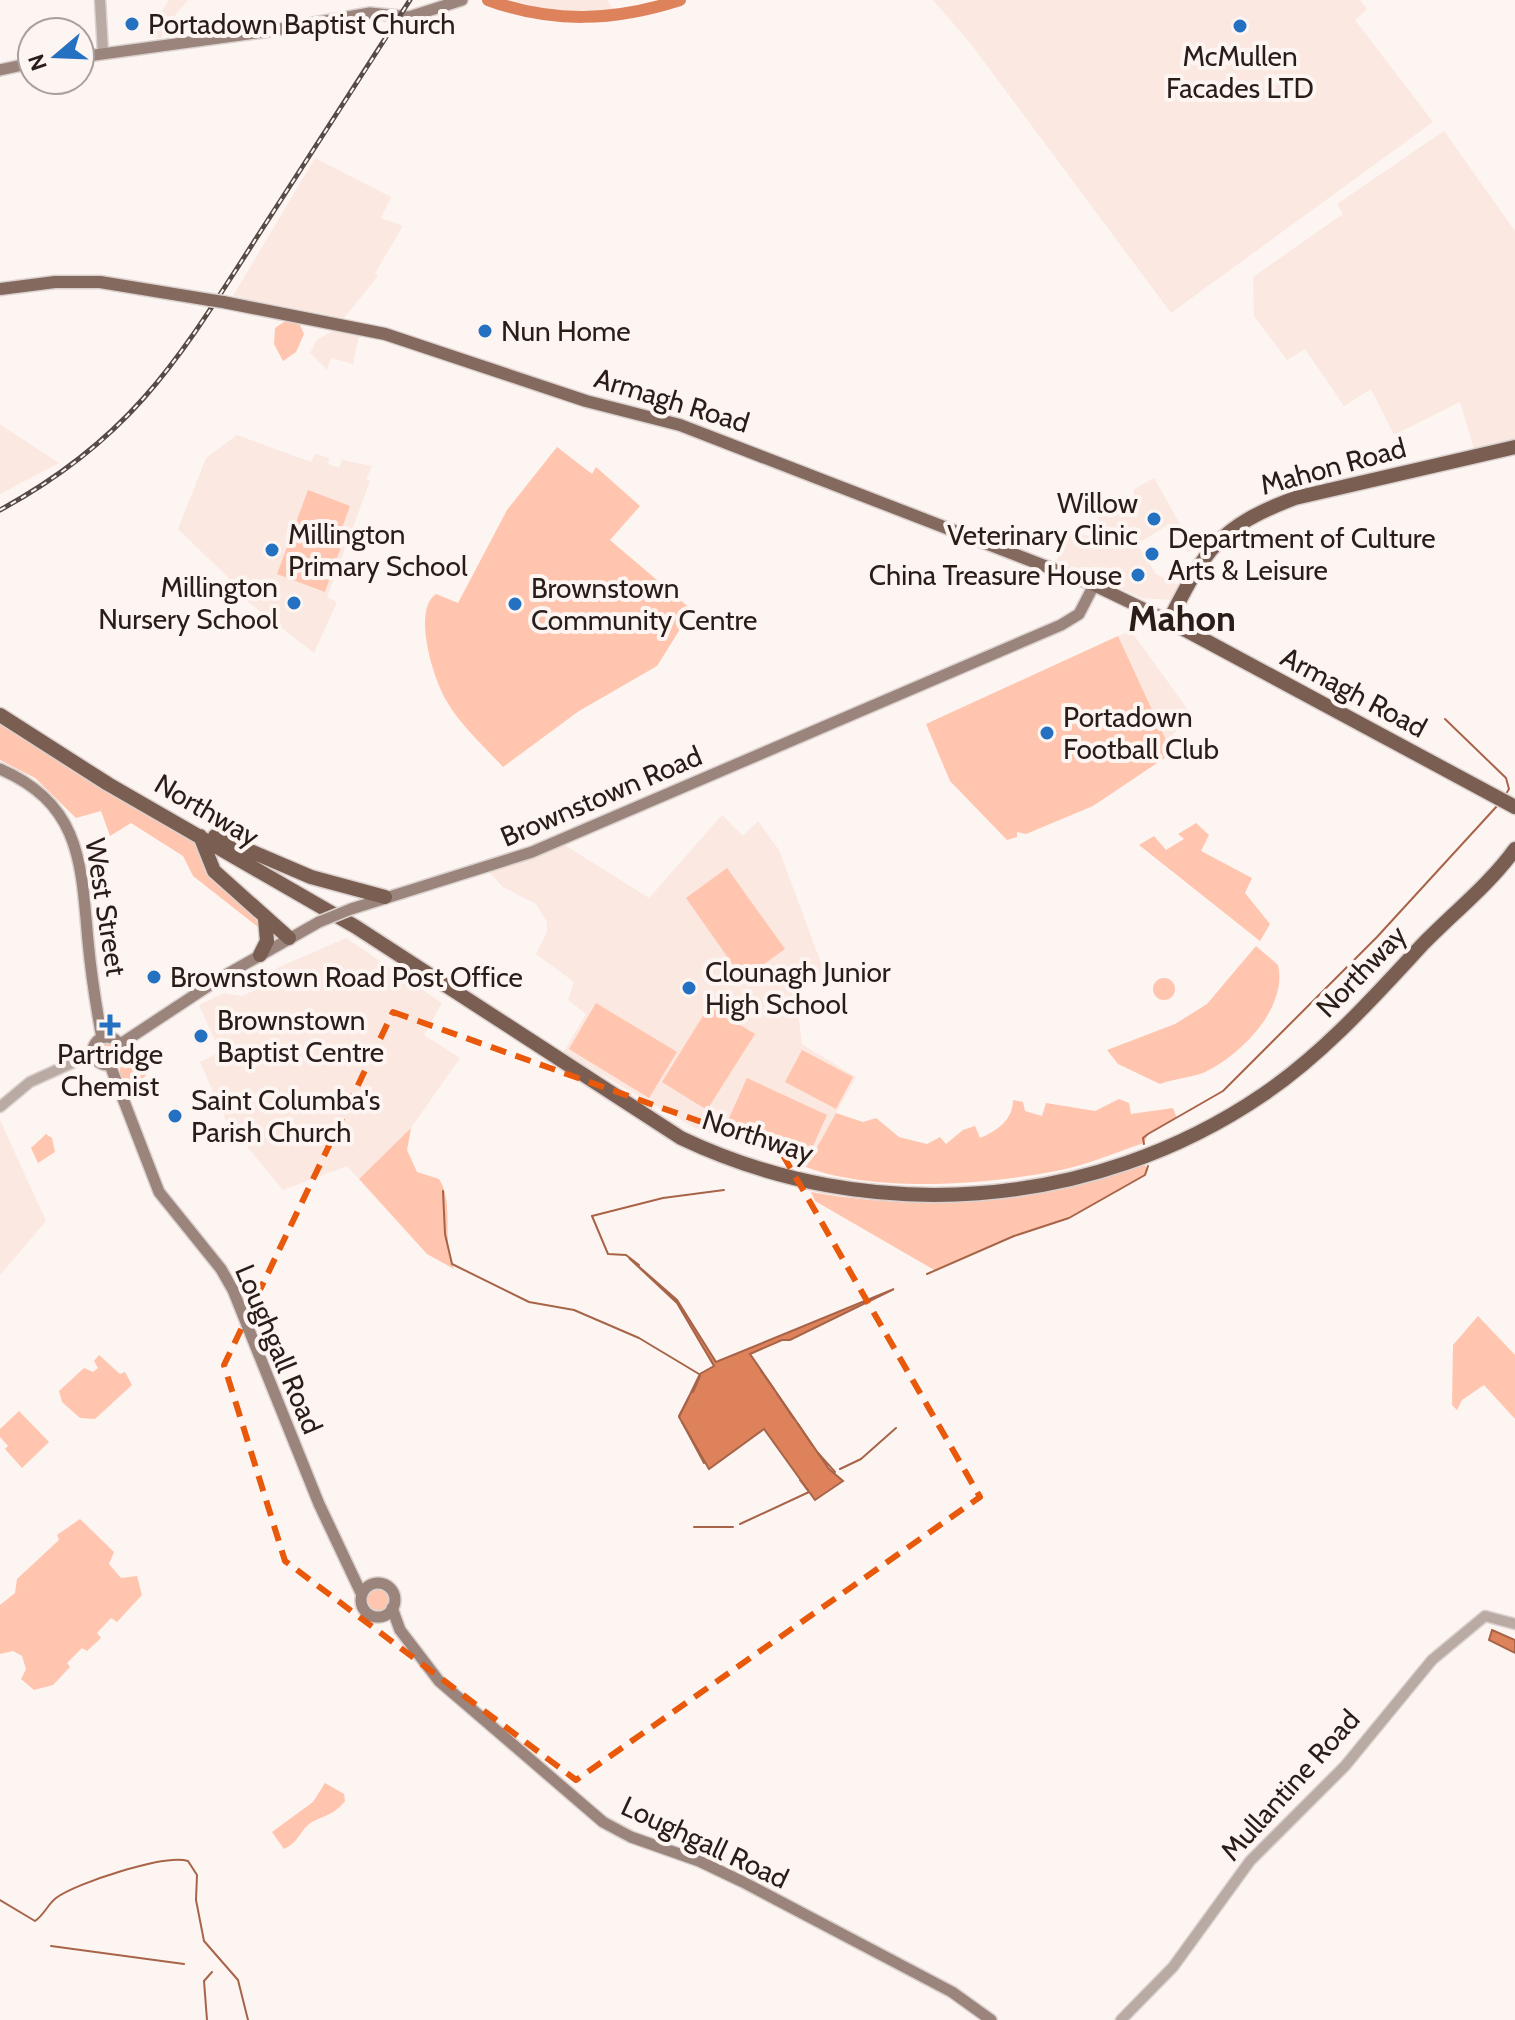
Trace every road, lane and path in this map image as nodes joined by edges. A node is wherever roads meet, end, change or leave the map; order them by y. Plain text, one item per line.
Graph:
1 (100, 0) edge
2 (462, 0) edge
3 (103, 53) junction
4 (96, 54) edge
5 (0, 289) edge
6 (1515, 447) edge
7 (1094, 585) junction
8 (1169, 621) junction
9 (0, 715) edge
10 (0, 769) edge
11 (1506, 802) edge
12 (184, 827) junction
13 (200, 836) junction
14 (1515, 849) edge
15 (1510, 860) edge
16 (354, 888) junction
17 (385, 897) junction
18 (356, 907) junction
19 (265, 919) junction
20 (289, 938) junction
21 (260, 955) junction
22 (102, 1038) junction
23 (119, 1045) junction
24 (92, 1054) junction
25 (110, 1065) junction
26 (0, 1107) edge
27 (353, 1572) junction
28 (373, 1584) junction
29 (362, 1595) junction
30 (392, 1608) junction
31 (378, 1616) junction
32 (1515, 1624) edge
33 (400, 1630) junction
34 (991, 2020) edge
35 (1121, 2020) edge

1 - 3 street
2 - 3 main road
3 - 4 main road
5 - 7 main road, Armagh Road
6 - 8 highway, Mahon Road
7 - 8 main road, Armagh Road
7 - 17 main road, Brownstown Road
8 - 11 highway, Armagh Road
9 - 12 highway, Northway
10 - 22 main road, West Street
12 - 13 highway, Northway
12 - 16 highway
13 - 15 highway, Northway
13 - 19 highway
14 - 15 highway, Northway
16 - 17 highway
16 - 18 highway
17 - 18 main road, Brownstown Road
18 - 20 main road, Brownstown Road, bridge
19 - 20 highway
19 - 21 highway
20 - 21 main road, Brownstown Road
21 - 23 main road, Brownstown Road
22 - 23 main road
22 - 24 main road
23 - 25 main road
24 - 25 main road
24 - 26 street
25 - 27 main road, Loughgall Road
27 - 28 main road, Loughgall Road
27 - 29 main road, Loughgall Road
28 - 29 main road
28 - 30 main road
29 - 31 main road
30 - 31 main road
30 - 33 main road, Loughgall Road
31 - 33 main road, Loughgall Road
32 - 35 street, Mullantine Road
33 - 34 main road, Loughgall Road

